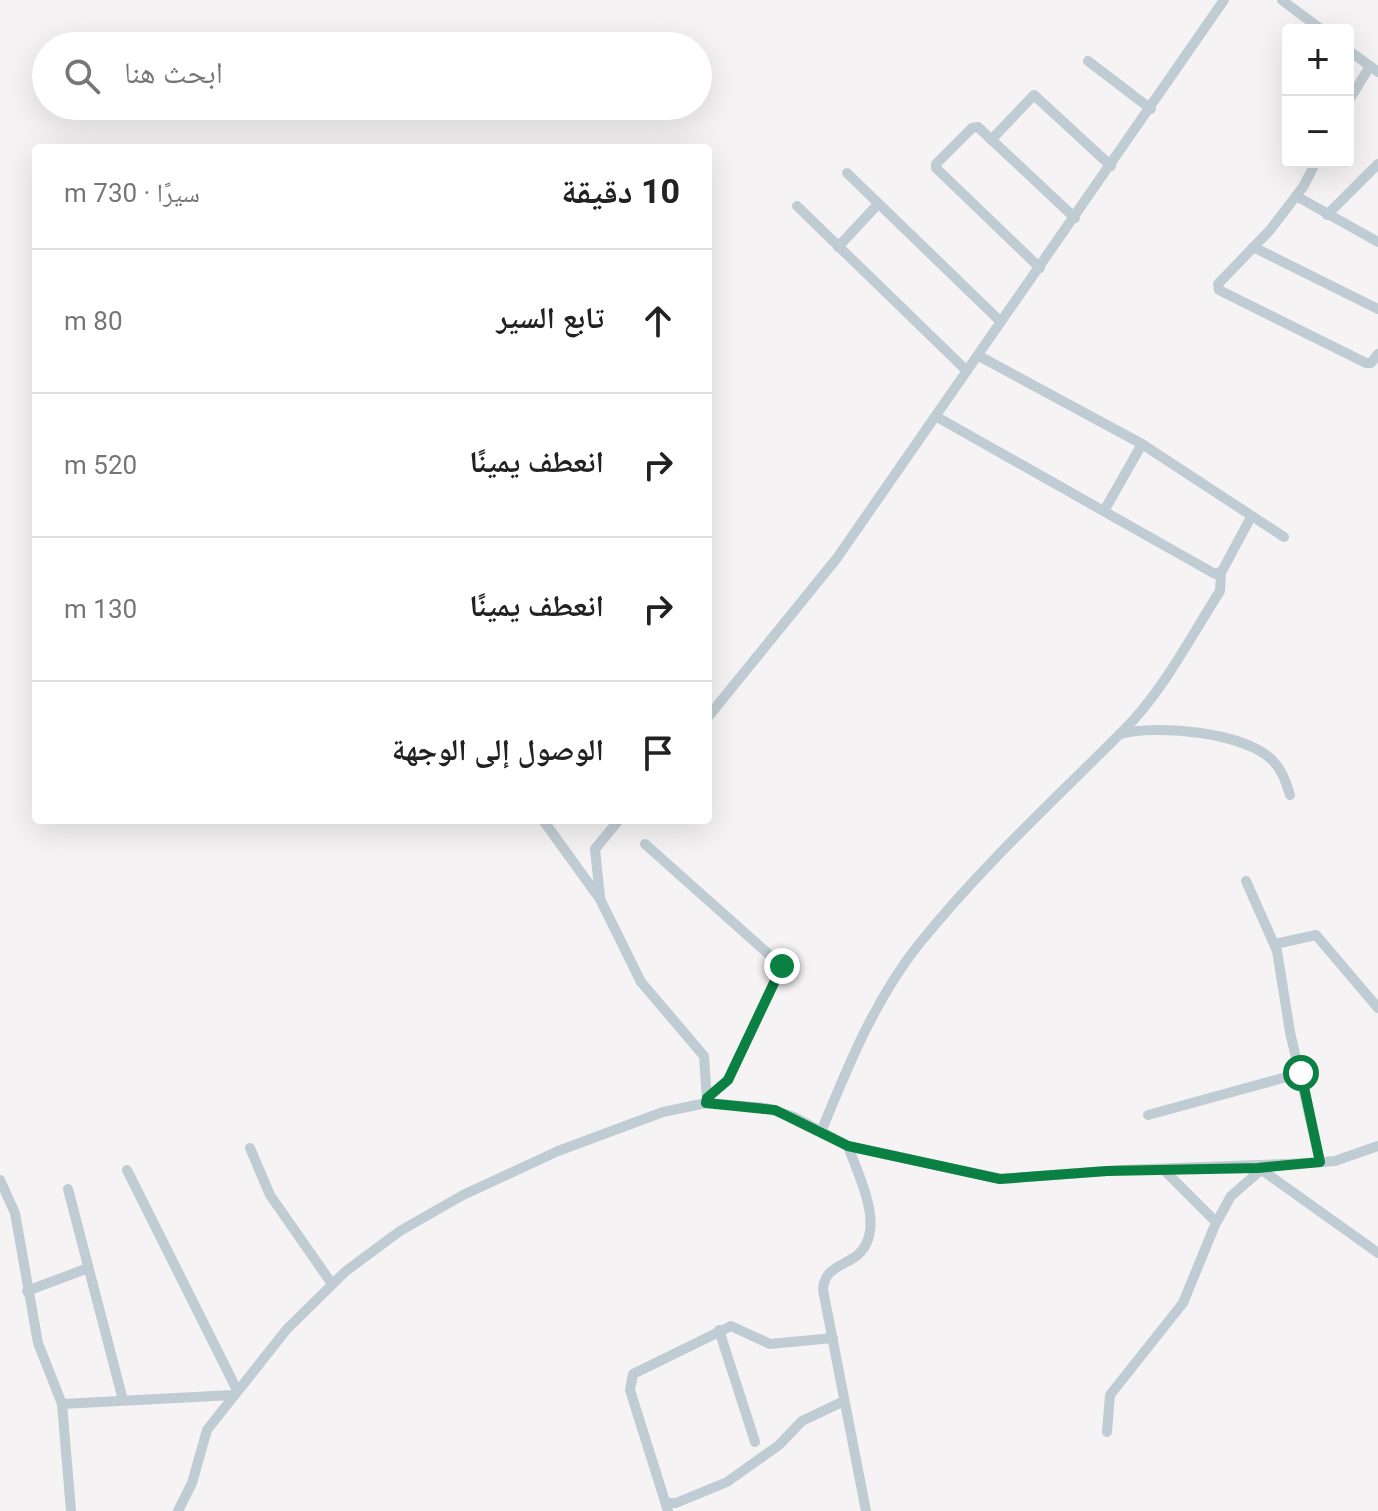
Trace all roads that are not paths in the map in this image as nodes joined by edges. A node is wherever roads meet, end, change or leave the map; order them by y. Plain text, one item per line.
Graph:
1 (1224, 0) edge
2 (1282, 0) edge
3 (1314, 24) edge
4 (1354, 54) edge
5 (1088, 61) dead end
6 (1374, 69) edge
7 (1353, 96) edge
8 (1151, 109) junction
9 (991, 140) junction
10 (1378, 164) edge
11 (1111, 166) junction
12 (1312, 168) edge
13 (847, 173) dead end
14 (1296, 196) junction
15 (878, 204) junction
16 (797, 206) dead end
17 (1327, 215) junction
18 (1075, 218) junction
19 (1378, 242) edge
20 (838, 247) junction
21 (1253, 247) junction
22 (1040, 268) junction
23 (1378, 309) edge
24 (1001, 322) junction
25 (1378, 354) edge
26 (979, 356) junction
27 (967, 371) junction
28 (937, 417) junction
29 (1142, 444) junction
30 (1104, 511) junction
31 (1251, 517) junction
32 (1284, 537) dead end
33 (1221, 573) junction
34 (712, 712) edge
35 (1118, 735) junction
36 (1290, 795) dead end
37 (546, 824) edge
38 (616, 824) edge
39 (645, 844) dead end
40 (1246, 881) dead end
41 (600, 899) junction
42 (1275, 944) junction
43 (1378, 1008) edge
44 (1301, 1073) junction
45 (707, 1100) junction
46 (1148, 1115) dead end
47 (821, 1132) junction
48 (848, 1146) junction
49 (1378, 1146) edge
50 (250, 1148) dead end
51 (1320, 1162) junction
52 (1163, 1169) junction
53 (1260, 1169) junction
54 (127, 1170) dead end
55 (0, 1180) edge
56 (68, 1189) dead end
57 (1216, 1222) junction
58 (1378, 1253) edge
59 (88, 1268) junction
60 (332, 1284) junction
61 (27, 1291) junction
62 (719, 1330) junction
63 (833, 1338) junction
64 (235, 1392) junction
65 (123, 1400) junction
66 (844, 1401) junction
67 (62, 1404) junction
68 (1107, 1432) dead end
69 (755, 1442) dead end
70 (667, 1507) edge
71 (71, 1511) edge
72 (178, 1511) edge
73 (866, 1511) edge

1 - 8 street
2 - 3 street
4 - 6 street
5 - 8 street
6 - 7 street
8 - 11 street
9 - 11 street
9 - 18 street
9 - 22 street
10 - 17 street
11 - 18 street
12 - 14 street
13 - 15 street
14 - 17 street
14 - 21 street
15 - 20 street
15 - 24 street
16 - 20 street
17 - 19 street
18 - 22 street
20 - 27 street
21 - 23 street
21 - 25 street
22 - 24 street
24 - 26 street
26 - 27 street
26 - 29 street
27 - 28 street
28 - 30 street
28 - 34 street
29 - 30 street
29 - 31 street
30 - 33 street
31 - 32 street
31 - 33 street
33 - 35 street
35 - 36 street
35 - 47 street
37 - 41 street
38 - 41 street
39 - 45 street
40 - 42 street
41 - 45 street
42 - 43 street
42 - 44 street
44 - 46 street
44 - 51 street
45 - 47 street
45 - 60 street
47 - 48 street
48 - 52 street
48 - 63 street
49 - 51 street
50 - 60 street
51 - 53 street
52 - 53 street
52 - 57 street
53 - 57 street
53 - 58 street
54 - 64 street
55 - 61 street
56 - 59 street
57 - 68 street
59 - 61 street
59 - 65 street
60 - 64 street
61 - 67 street
62 - 63 street
62 - 69 street
62 - 70 street
63 - 66 street
64 - 65 street
64 - 72 street
65 - 67 street
66 - 70 street
66 - 73 street
67 - 71 street

